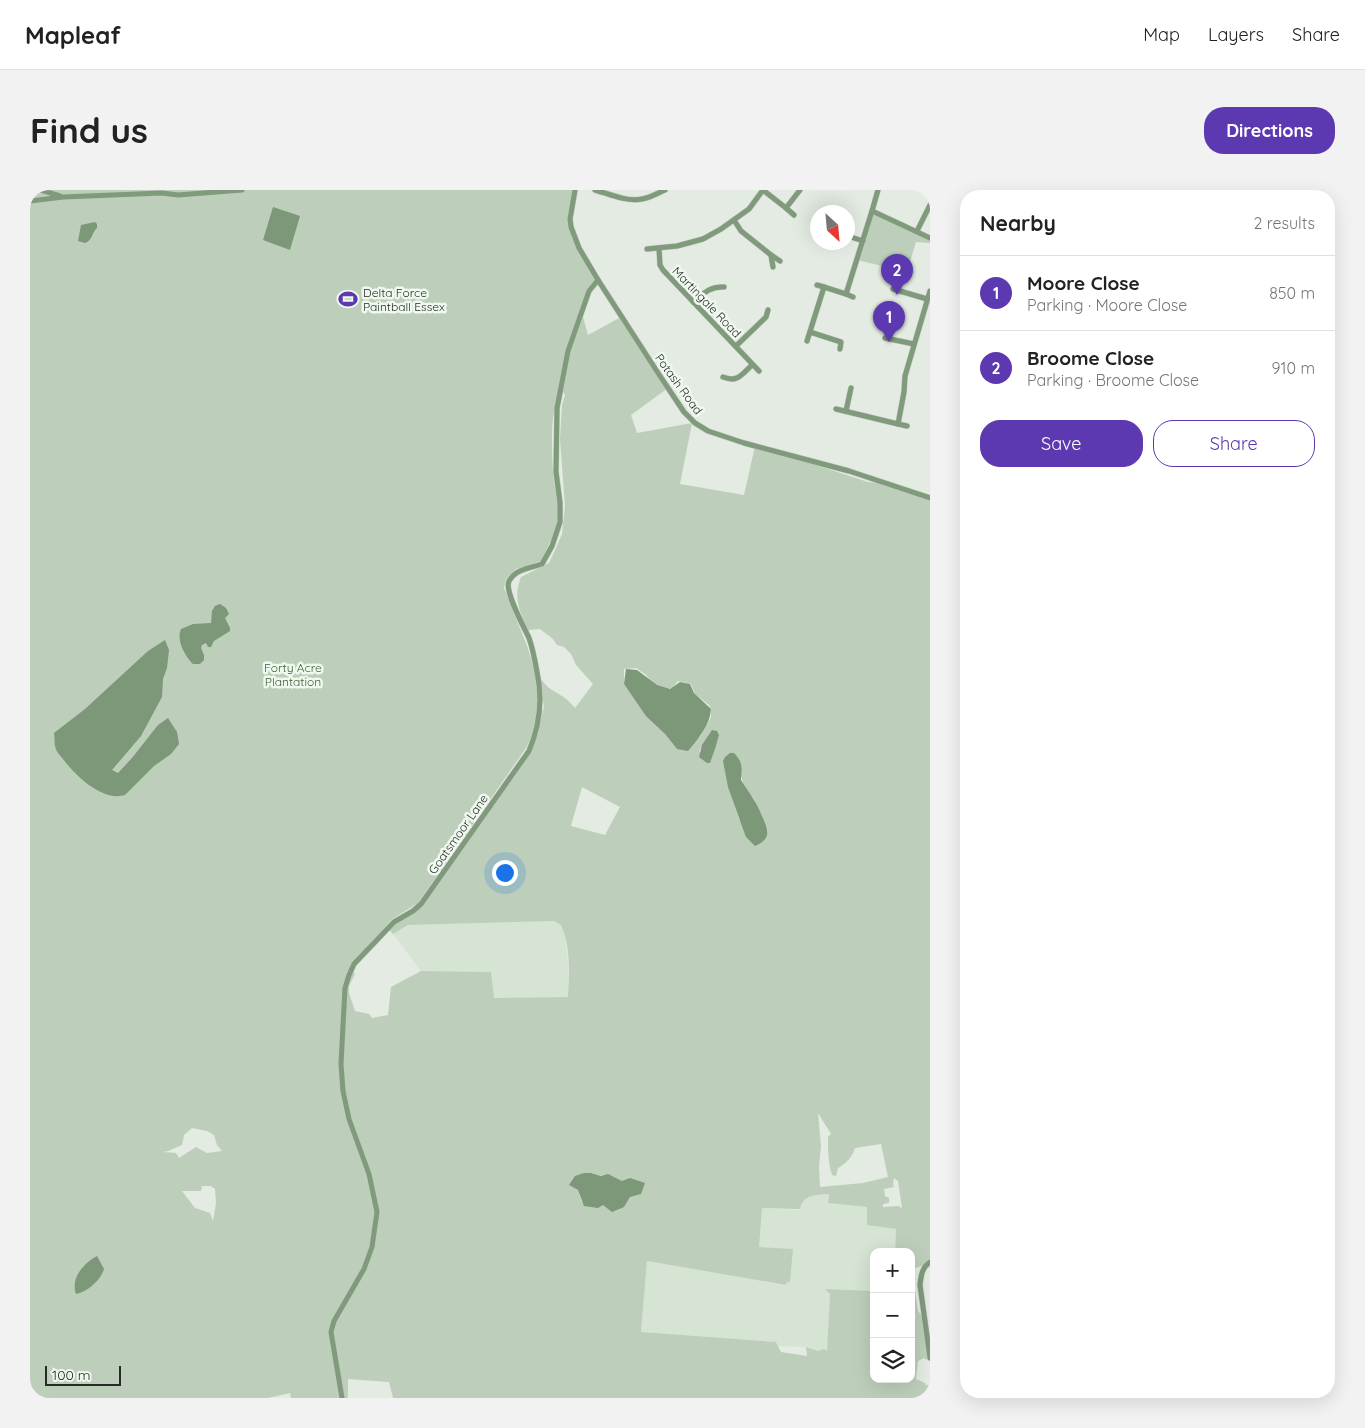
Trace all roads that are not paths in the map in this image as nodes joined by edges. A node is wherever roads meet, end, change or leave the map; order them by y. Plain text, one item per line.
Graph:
1 (41, 190) edge
2 (242, 190) edge
3 (575, 190) edge
4 (595, 190) edge
5 (665, 190) edge
6 (763, 190) edge
7 (800, 190) edge
8 (878, 190) edge
9 (63, 197) junction
10 (30, 201) edge
11 (930, 205) edge
12 (786, 208) junction
13 (872, 211) junction
14 (794, 215) dead end
15 (734, 220) junction
16 (917, 231) junction
17 (855, 238) edge
18 (930, 238) edge
19 (863, 240) junction
20 (658, 248) junction
21 (647, 249) dead end
22 (771, 255) junction
23 (780, 261) dead end
24 (774, 267) dead end
25 (598, 280) junction
26 (817, 285) dead end
27 (724, 286) dead end
28 (824, 287) junction
29 (893, 289) dead end
30 (930, 291) edge
31 (846, 294) junction
32 (853, 296) dead end
33 (928, 299) junction
34 (693, 302) junction
35 (768, 310) dead end
36 (810, 332) junction
37 (885, 338) dead end
38 (807, 341) dead end
39 (914, 344) junction
40 (736, 346) junction
41 (840, 349) dead end
42 (752, 364) junction
43 (759, 371) dead end
44 (723, 377) dead end
45 (851, 388) dead end
46 (836, 409) dead end
47 (846, 411) junction
48 (898, 424) junction
49 (907, 426) dead end
50 (930, 498) edge
51 (930, 1262) edge
52 (930, 1358) edge
53 (342, 1398) edge

1 - 9 street
2 - 9 street
3 - 25 street, Potash Road
4 - 5 street
6 - 12 street
6 - 15 street
7 - 12 street
8 - 13 street
9 - 10 street
11 - 16 street
12 - 14 street
13 - 16 street
13 - 19 street
15 - 20 street
15 - 22 street
16 - 18 street
17 - 19 street
19 - 31 street
20 - 21 street
20 - 34 street, Martingale Road
22 - 23 street
22 - 24 street
25 - 50 street, Potash Road
25 - 53 street, Goatsmoor Lane
26 - 28 street
27 - 34 street
28 - 31 street
28 - 36 street
29 - 33 street
30 - 33 street
31 - 32 street
33 - 39 street
34 - 40 street, Martingale Road
35 - 40 street
36 - 38 street
36 - 41 street
37 - 39 street
39 - 48 street
40 - 42 street, Martingale Road
42 - 43 street, Martingale Road
42 - 44 street
45 - 47 street
46 - 47 street
47 - 48 street
48 - 49 street
51 - 52 street

